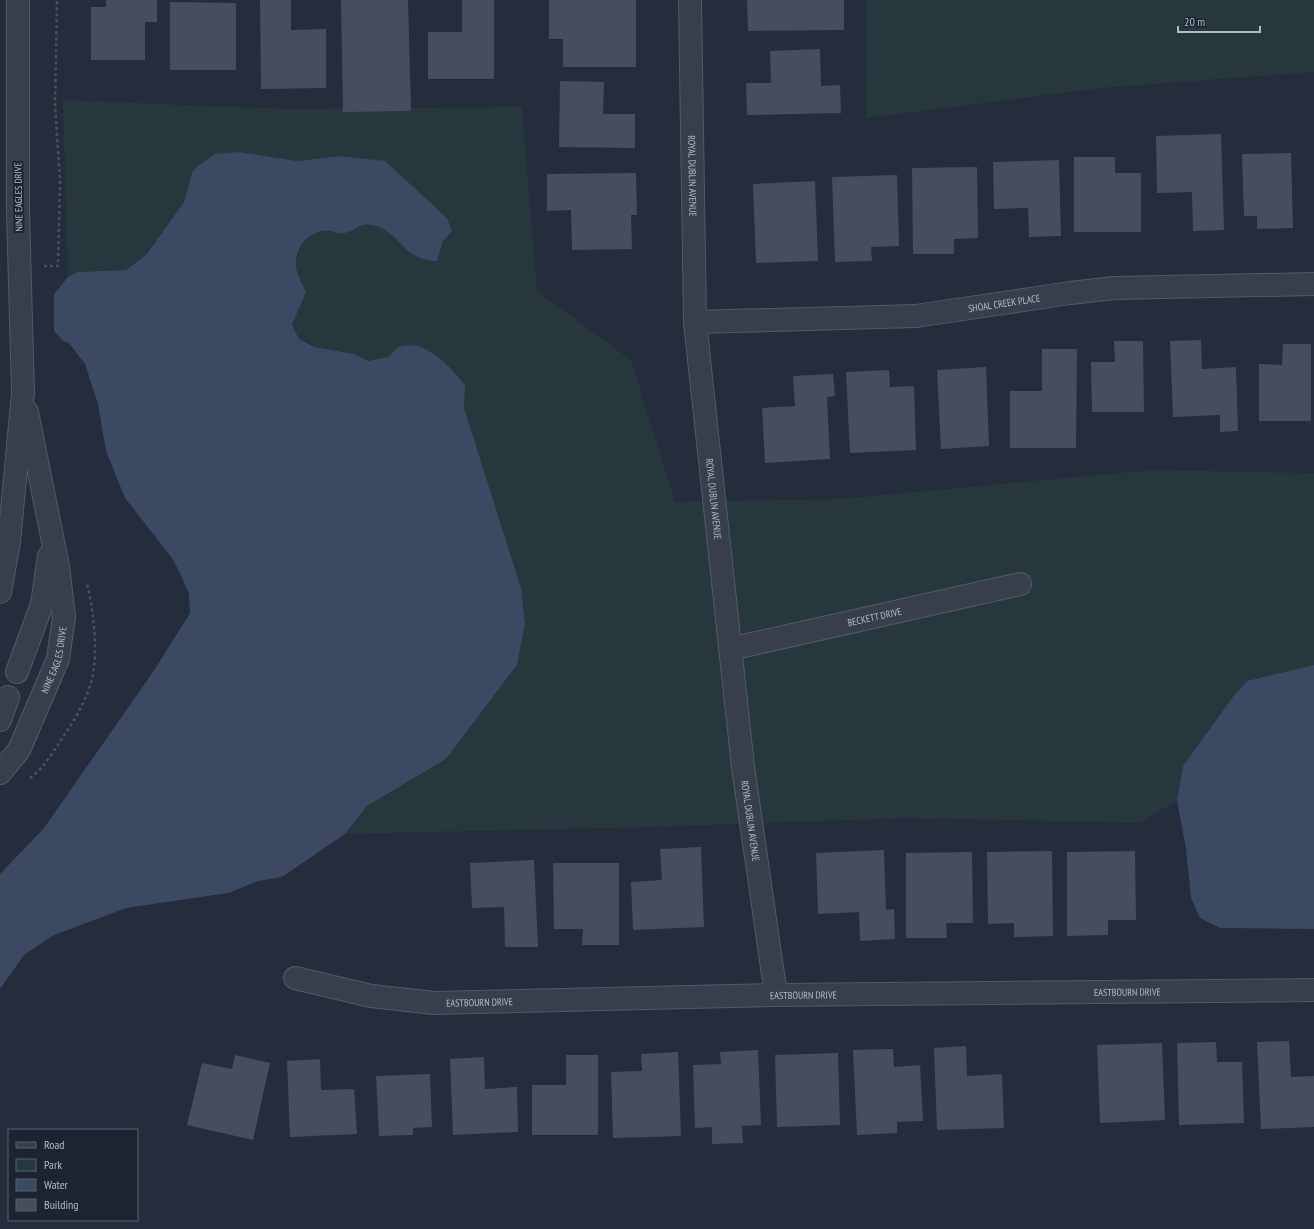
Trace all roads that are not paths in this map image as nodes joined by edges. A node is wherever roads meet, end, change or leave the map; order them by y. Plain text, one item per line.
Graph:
1 (18, 0) edge
2 (690, 0) edge
3 (1314, 284) edge
4 (694, 322) junction
5 (23, 394) junction
6 (52, 535) junction
7 (1020, 584) dead end
8 (0, 592) edge
9 (730, 649) junction
10 (17, 672) dead end
11 (8, 697) dead end
12 (0, 720) edge
13 (0, 774) edge
14 (295, 978) dead end
15 (1314, 990) edge
16 (776, 995) junction

1 - 5 street, NINE EAGLES DRIVE
2 - 4 street, ROYAL DUBLIN AVENUE
3 - 4 street, SHOAL CREEK PLACE
4 - 9 street, ROYAL DUBLIN AVENUE
5 - 6 street, NINE EAGLES DRIVE
5 - 8 street, NINE EAGLES DRIVE
6 - 10 street, NINE EAGLES DRIVE
6 - 13 street, NINE EAGLES DRIVE
7 - 9 street, BECKETT DRIVE
9 - 16 street, ROYAL DUBLIN AVENUE
11 - 12 street
14 - 16 street, EASTBOURN DRIVE
15 - 16 street, EASTBOURN DRIVE

